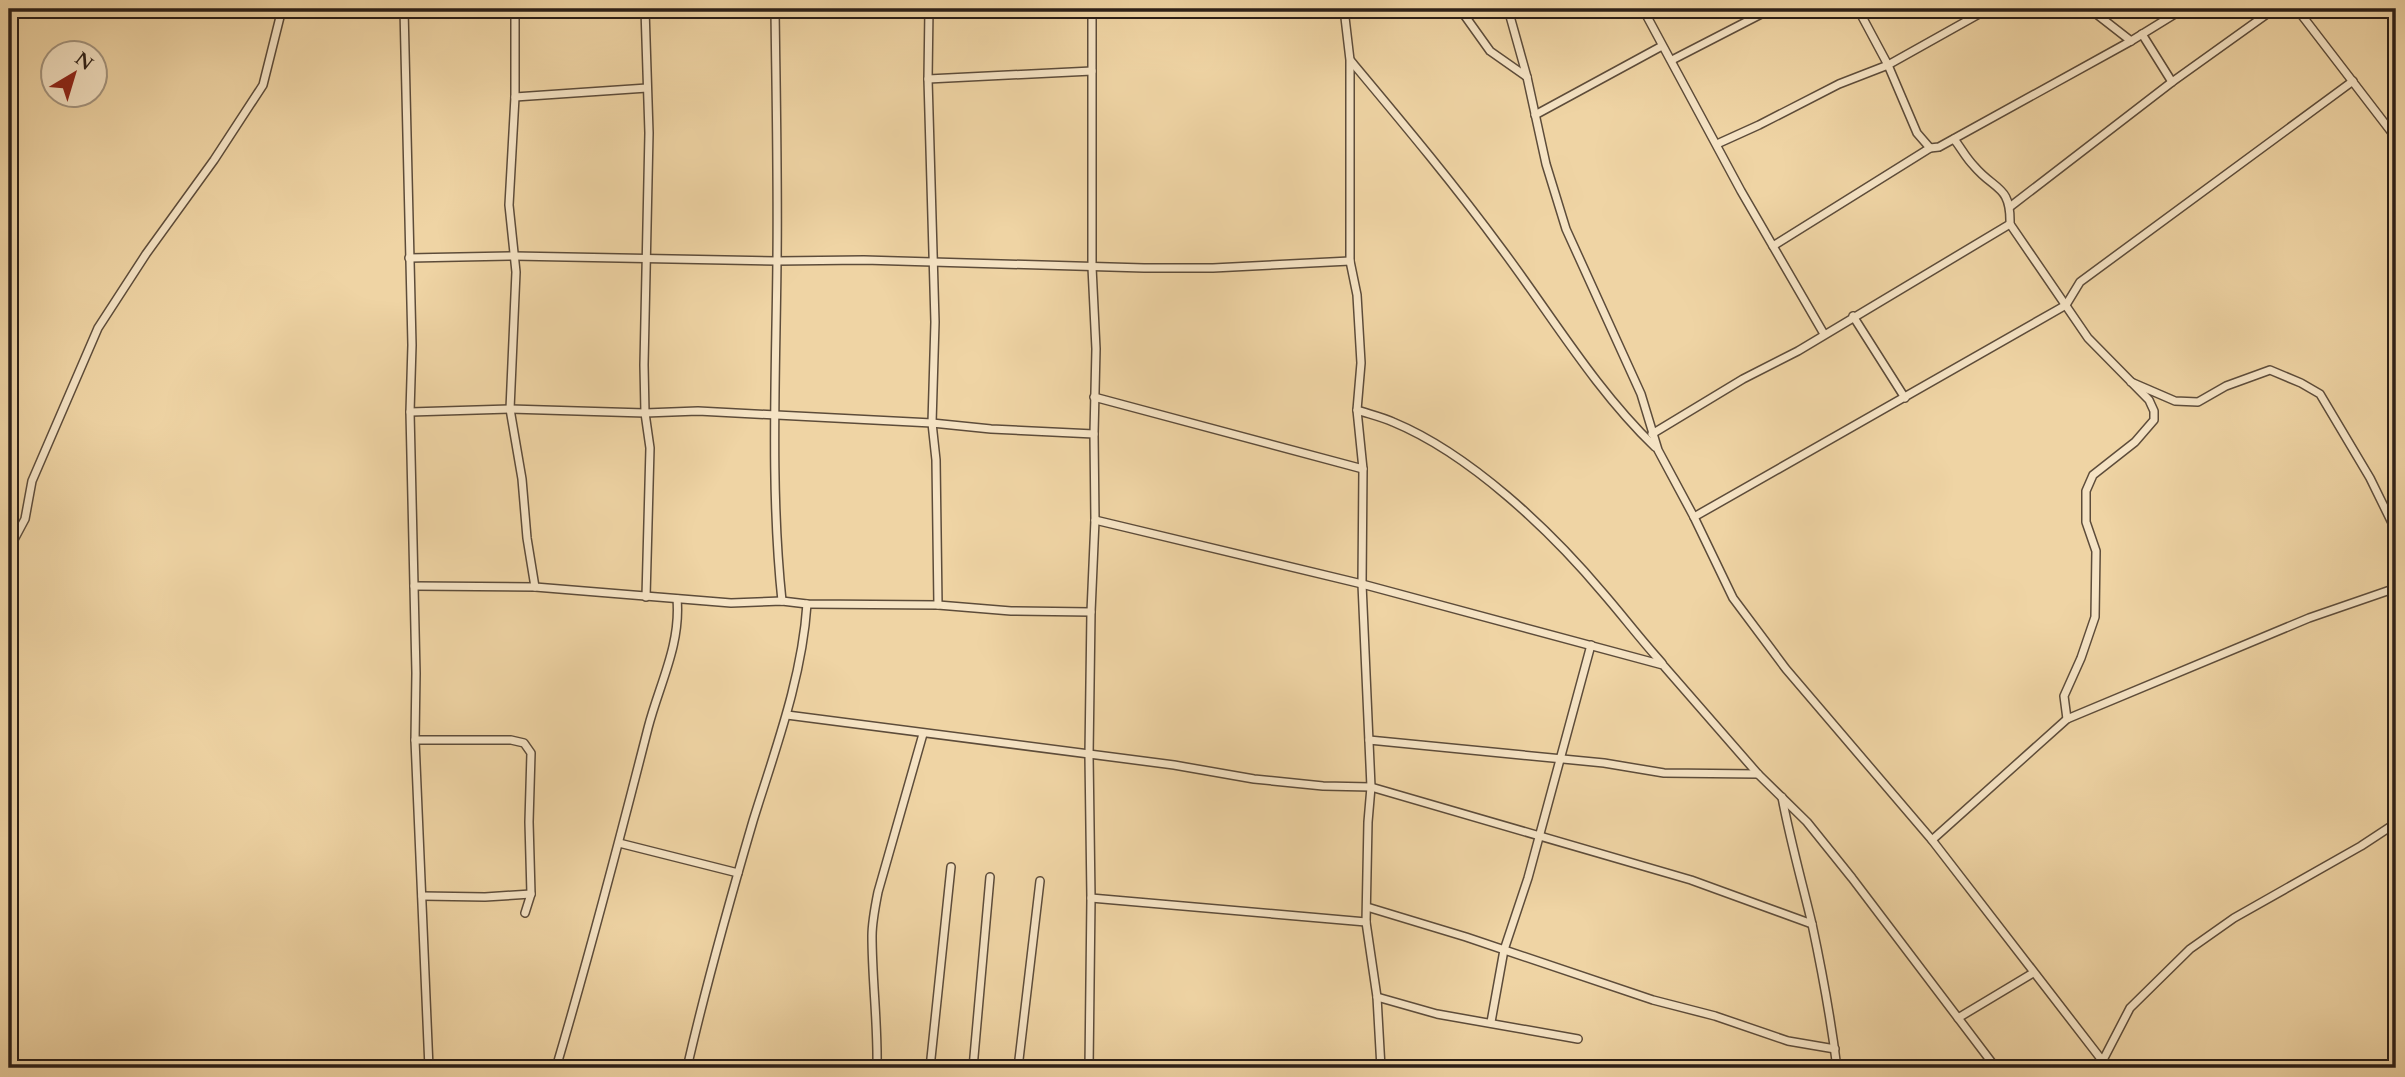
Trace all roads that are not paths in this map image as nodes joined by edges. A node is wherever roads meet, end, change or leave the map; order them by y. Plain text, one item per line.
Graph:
1 (282, 9) edge
2 (404, 9) edge
3 (515, 9) edge
4 (645, 9) edge
5 (775, 9) edge
6 (929, 9) edge
7 (1092, 9) edge
8 (1343, 9) edge
9 (1460, 9) edge
10 (1508, 9) edge
11 (1643, 9) edge
12 (1772, 9) edge
13 (1858, 9) edge
14 (1988, 9) edge
15 (2090, 9) edge
16 (2183, 9) edge
17 (2274, 9) edge
18 (2297, 9) edge
19 (2141, 34) junction
20 (2132, 41) junction
21 (1662, 46) junction
22 (1350, 60) junction
23 (1672, 60) junction
24 (1888, 65) junction
25 (1092, 71) junction
26 (1527, 76) junction
27 (928, 79) junction
28 (2172, 82) junction
29 (2353, 82) junction
30 (647, 88) junction
31 (515, 97) junction
32 (1535, 115) junction
33 (2396, 138) edge
34 (1954, 139) junction
35 (1717, 144) junction
36 (1930, 148) junction
37 (2011, 206) junction
38 (2010, 224) junction
39 (1773, 246) junction
40 (514, 256) junction
41 (410, 258) junction
42 (646, 259) junction
43 (777, 261) junction
44 (933, 261) junction
45 (1350, 261) junction
46 (1092, 267) junction
47 (2066, 305) junction
48 (1853, 316) junction
49 (1824, 334) junction
50 (2128, 380) junction
51 (1094, 397) junction
52 (1905, 398) junction
53 (510, 409) junction
54 (1357, 410) junction
55 (410, 412) junction
56 (645, 413) junction
57 (776, 415) junction
58 (932, 423) junction
59 (1094, 434) junction
60 (1652, 434) junction
61 (1657, 450) junction
62 (1363, 469) junction
63 (1695, 517) junction
64 (1095, 520) junction
65 (2396, 531) edge
66 (9, 549) edge
67 (1362, 584) junction
68 (414, 586) junction
69 (535, 587) junction
70 (2396, 588) edge
71 (646, 597) junction
72 (677, 599) junction
73 (782, 601) junction
74 (807, 604) junction
75 (937, 605) junction
76 (1091, 612) junction
77 (1591, 645) junction
78 (1663, 665) junction
79 (787, 715) junction
80 (2067, 719) junction
81 (923, 734) junction
82 (415, 740) junction
83 (1369, 740) junction
84 (1089, 755) junction
85 (1562, 760) junction
86 (1758, 774) junction
87 (1371, 787) junction
88 (1782, 797) junction
89 (2396, 823) edge
90 (1538, 835) junction
91 (1932, 840) junction
92 (619, 843) junction
93 (951, 867) dead end
94 (738, 873) junction
95 (990, 877) dead end
96 (1040, 881) dead end
97 (531, 894) junction
98 (422, 896) junction
99 (1091, 898) junction
100 (1367, 907) junction
101 (525, 912) dead end
102 (1366, 922) junction
103 (1812, 924) junction
104 (1504, 950) junction
105 (2033, 973) junction
106 (1377, 997) junction
107 (1958, 1018) junction
108 (1491, 1022) junction
109 (1578, 1039) dead end
110 (1835, 1049) junction
111 (2102, 1066) edge
112 (429, 1068) edge
113 (556, 1068) edge
114 (687, 1068) edge
115 (877, 1068) edge
116 (930, 1068) edge
117 (973, 1068) edge
118 (1018, 1068) edge
119 (1089, 1068) edge
120 (1381, 1068) edge
121 (1837, 1068) edge
122 (1996, 1068) edge

1 - 66 street
2 - 41 street
3 - 31 street
4 - 30 street
5 - 43 street
6 - 27 street
7 - 25 street
8 - 22 street
9 - 26 street
10 - 26 street
11 - 21 street
12 - 23 street
13 - 24 street
14 - 24 street
15 - 20 street
16 - 19 street
17 - 28 street
18 - 29 street
19 - 20 street
19 - 28 street
20 - 34 street
21 - 23 street
21 - 32 street
22 - 45 street
22 - 61 street
23 - 35 street
24 - 35 street
24 - 36 street
25 - 27 street
25 - 46 street
26 - 32 street
27 - 44 street
28 - 37 street
29 - 33 street
29 - 47 street
30 - 31 street
30 - 42 street
31 - 40 street
32 - 60 street
34 - 36 street
34 - 37 street
35 - 39 street
36 - 39 street
37 - 38 street
38 - 47 street
38 - 48 street
39 - 49 street
40 - 41 street
40 - 42 street
40 - 53 street
41 - 55 street
42 - 43 street
42 - 56 street
43 - 44 street
43 - 57 street
44 - 46 street
44 - 58 street
45 - 46 street
45 - 54 street
46 - 51 street
47 - 50 street
47 - 52 street
48 - 49 street
48 - 52 street
49 - 60 street
50 - 65 street
50 - 80 street
51 - 59 street
51 - 62 street
52 - 63 street
53 - 55 street
53 - 56 street
53 - 69 street
54 - 62 street
54 - 78 street
55 - 68 street
56 - 57 street
56 - 71 street
57 - 58 street
57 - 73 street
58 - 59 street
58 - 75 street
59 - 64 street
60 - 61 street
61 - 63 street
62 - 67 street
63 - 91 street
64 - 67 street
64 - 76 street
67 - 77 street
67 - 83 street
68 - 69 street
68 - 82 street
69 - 71 street
70 - 80 street
71 - 72 street
72 - 73 street
72 - 92 street
73 - 74 street
74 - 75 street
74 - 79 street
75 - 76 street
76 - 84 street
77 - 78 street
77 - 85 street
78 - 86 street
79 - 81 street
79 - 94 street
80 - 91 street
81 - 84 street
81 - 115 street
82 - 97 street
82 - 98 street
83 - 85 street
83 - 87 street
84 - 87 street
84 - 99 street
85 - 86 street
85 - 90 street
86 - 88 street
87 - 90 street
87 - 100 street
88 - 103 street
88 - 107 street
89 - 111 street
90 - 103 street
90 - 104 street
91 - 105 street
92 - 94 street
92 - 113 street
93 - 116 street
94 - 114 street
95 - 117 street
96 - 118 street
97 - 98 street
97 - 101 street
98 - 112 street
99 - 102 street
99 - 119 street
100 - 102 street
100 - 104 street
102 - 106 street
103 - 110 street
104 - 108 street
104 - 110 street
105 - 107 street
105 - 111 street
106 - 108 street
106 - 120 street
107 - 122 street
108 - 109 street
110 - 121 street

